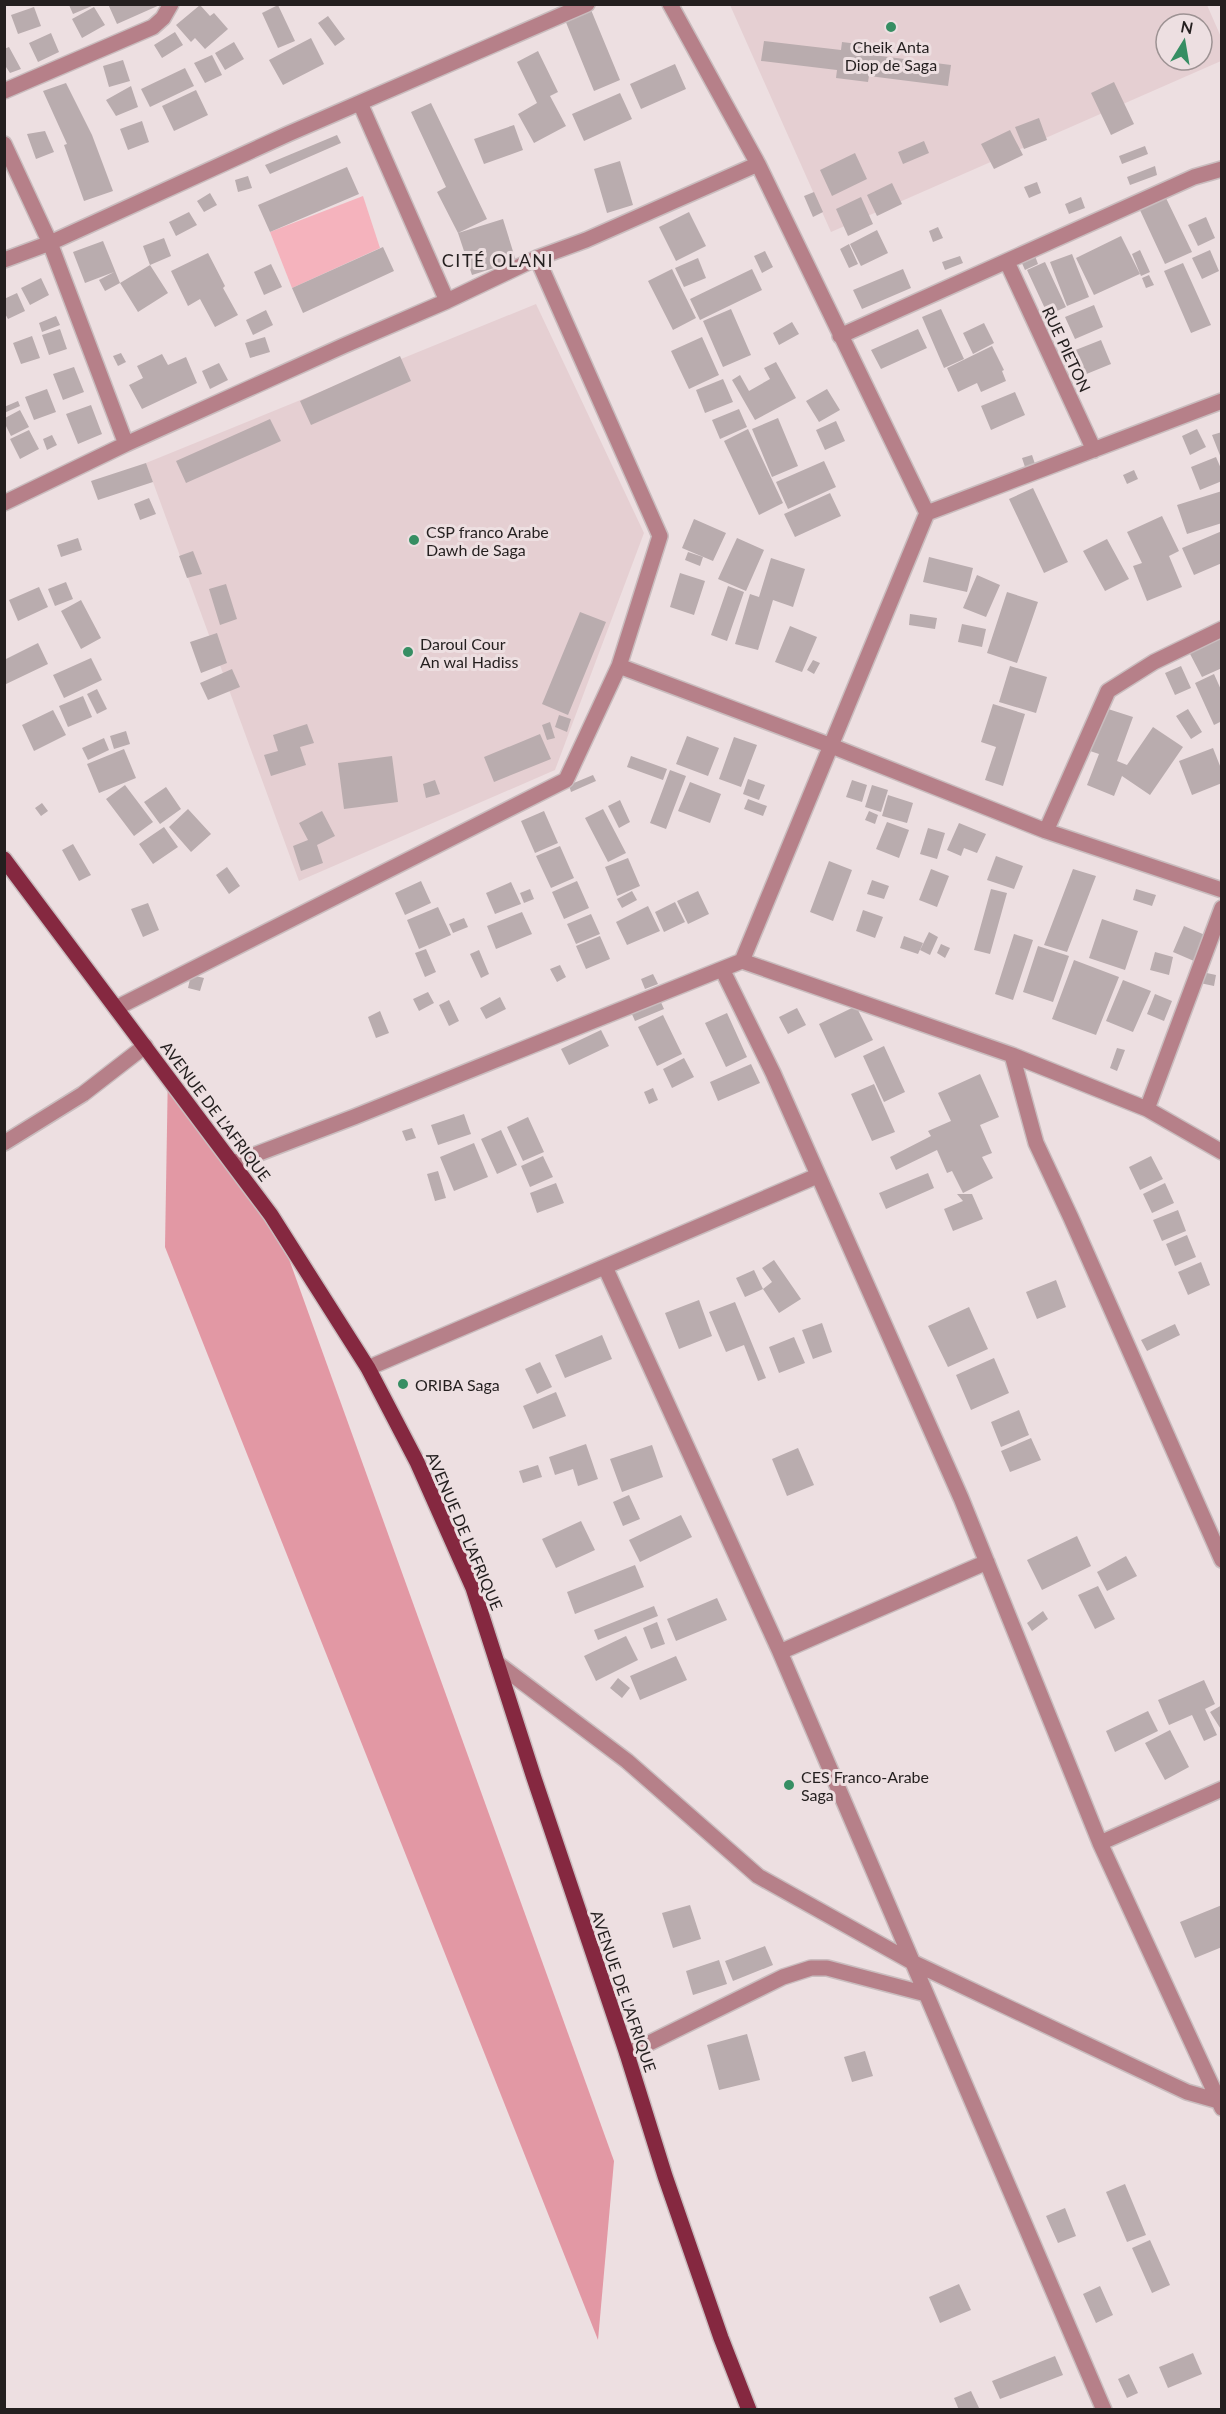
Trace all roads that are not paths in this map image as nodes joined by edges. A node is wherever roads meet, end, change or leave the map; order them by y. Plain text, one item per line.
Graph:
1 (171, 4) edge
2 (587, 4) edge
3 (670, 4) edge
4 (4, 91) edge
5 (360, 103) junction
6 (4, 144) edge
7 (758, 164) junction
8 (1221, 169) edge
9 (50, 243) junction
10 (537, 258) junction
11 (4, 260) edge
12 (1007, 262) junction
13 (447, 301) junction
14 (840, 336) junction
15 (1221, 401) edge
16 (126, 444) junction
17 (1094, 450) junction
18 (4, 504) edge
19 (927, 513) junction
20 (1221, 629) edge
21 (619, 666) junction
22 (829, 745) junction
23 (1046, 831) junction
24 (4, 859) edge
25 (1221, 890) edge
26 (1221, 908) edge
27 (742, 961) junction
28 (722, 969) junction
29 (116, 1008) junction
30 (145, 1046) junction
31 (1012, 1055) junction
32 (1147, 1109) junction
33 (4, 1143) edge
34 (1221, 1152) edge
35 (233, 1163) junction
36 (817, 1176) junction
37 (605, 1266) junction
38 (368, 1368) junction
39 (1221, 1560) edge
40 (987, 1562) junction
41 (780, 1652) junction
42 (497, 1663) junction
43 (1221, 1789) edge
44 (1100, 1843) junction
45 (912, 1962) junction
46 (926, 1994) junction
47 (627, 2054) junction
48 (1221, 2104) edge
49 (749, 2409) edge
50 (1104, 2409) edge

1 - 4 street
2 - 5 street
3 - 7 street
5 - 9 street
5 - 13 street
6 - 9 street
7 - 10 street
7 - 14 street
8 - 12 street
9 - 11 street
9 - 16 street
10 - 13 street
10 - 21 street
12 - 14 street
12 - 17 street, RUE PIETON
13 - 16 street
14 - 19 street
15 - 17 street
16 - 18 street
17 - 19 street
19 - 22 street
20 - 23 street
21 - 22 street
21 - 29 street
22 - 23 street
22 - 27 street
23 - 25 street
24 - 29 main road, AVENUE DE L'AFRIQUE
26 - 32 street
27 - 28 street
27 - 31 street
28 - 35 street
28 - 36 street
29 - 30 main road, AVENUE DE L'AFRIQUE
30 - 33 street
30 - 35 main road, AVENUE DE L'AFRIQUE
31 - 32 street
31 - 39 street
32 - 34 street
35 - 38 main road, AVENUE DE L'AFRIQUE
36 - 37 street
36 - 40 street
37 - 38 street
37 - 41 street
38 - 42 main road, AVENUE DE L'AFRIQUE
40 - 41 street
40 - 44 street
41 - 45 street
42 - 45 street
42 - 47 main road, AVENUE DE L'AFRIQUE
43 - 44 street
44 - 48 street
45 - 46 street
45 - 48 street
46 - 47 street
46 - 50 street
47 - 49 main road, AVENUE DE L'AFRIQUE

